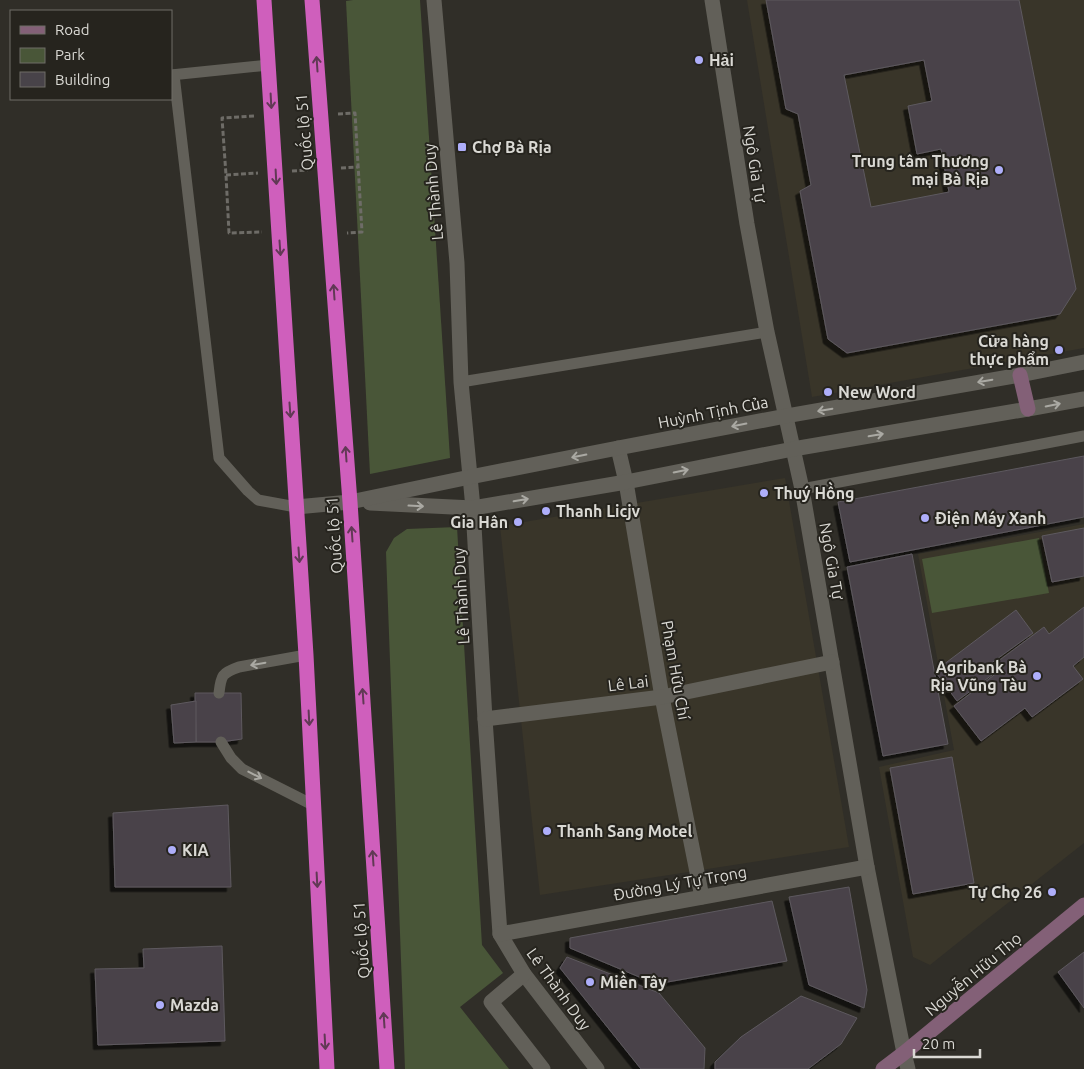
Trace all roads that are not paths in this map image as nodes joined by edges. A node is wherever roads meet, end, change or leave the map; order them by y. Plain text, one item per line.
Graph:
1 (264, 0) edge
2 (312, 0) edge
3 (434, 0) edge
4 (712, 0) edge
5 (269, 65) junction
6 (173, 75) edge
7 (768, 332) junction
8 (1084, 362) edge
9 (1020, 375) junction
10 (461, 382) junction
11 (1084, 399) edge
12 (1028, 410) junction
13 (786, 416) junction
14 (1084, 436) edge
15 (618, 448) junction
16 (793, 449) junction
17 (470, 477) junction
18 (626, 482) junction
19 (802, 489) junction
20 (350, 502) junction
21 (296, 507) junction
22 (473, 508) junction
23 (306, 655) junction
24 (832, 662) junction
25 (220, 693) dead end
26 (662, 697) junction
27 (485, 719) junction
28 (221, 742) dead end
29 (313, 805) junction
30 (867, 867) junction
31 (702, 897) junction
32 (1084, 905) edge
33 (500, 934) junction
34 (524, 974) junction
35 (904, 1054) junction
36 (327, 1069) edge
37 (387, 1069) edge
38 (543, 1069) edge
39 (597, 1069) edge
40 (883, 1069) edge
41 (908, 1069) edge

1 - 5 highway, Quốc lộ 51
20 -> 2 highway, Quốc lộ 51
3 - 10 street, Lê Thành Duy
4 - 7 street, Ngô Gia Tự
5 - 6 lane
5 -> 21 highway, Quốc lộ 51
6 - 21 lane
7 - 10 lane
7 - 13 street, Ngô Gia Tự
8 - 9 street, Huỳnh Tịnh Của
9 - 12 street
9 -> 13 street, Huỳnh Tịnh Của
10 - 17 street, Lê Thành Duy
12 -> 11 street, Huỳnh Tịnh Của
16 -> 12 street, Huỳnh Tịnh Của
13 -> 15 street, Huỳnh Tịnh Của
13 - 16 street, Ngô Gia Tự
14 - 19 lane
15 -> 17 street, Huỳnh Tịnh Của
15 - 18 street, Phạm Hữu Chí
18 -> 16 street, Huỳnh Tịnh Của
16 - 19 street, Ngô Gia Tự
17 - 20 street, Huỳnh Tịnh Của
17 - 22 street, Lê Thành Duy
22 -> 18 street, Huỳnh Tịnh Của
18 - 26 street, Phạm Hữu Chí
19 - 24 street, Ngô Gia Tự
20 - 21 street, Huỳnh Tịnh Của
20 -> 22 street, Huỳnh Tịnh Của
37 -> 20 highway, Quốc lộ 51
21 -> 23 highway, Quốc lộ 51
22 - 27 street, Lê Thành Duy
23 -> 25 lane
23 -> 29 highway, Quốc lộ 51
24 - 26 street, Lê Lai
24 - 30 street, Ngô Gia Tự
26 - 27 street, Lê Lai
26 - 31 street, Phạm Hữu Chí
27 - 33 street, Lê Thành Duy
28 -> 29 lane
29 -> 36 highway, Quốc lộ 51
30 - 31 street, Đường Lý Tự Trọng
30 - 35 street, Ngô Gia Tự
31 - 33 street, Đường Lý Tự Trọng
32 - 35 street, Nguyễn Hữu Thọ
33 - 34 street, Lê Thành Duy
34 - 38 street
34 - 39 street, Lê Thành Duy
35 - 40 street, Nguyễn Hữu Thọ
35 - 41 street, Ngô Gia Tự

